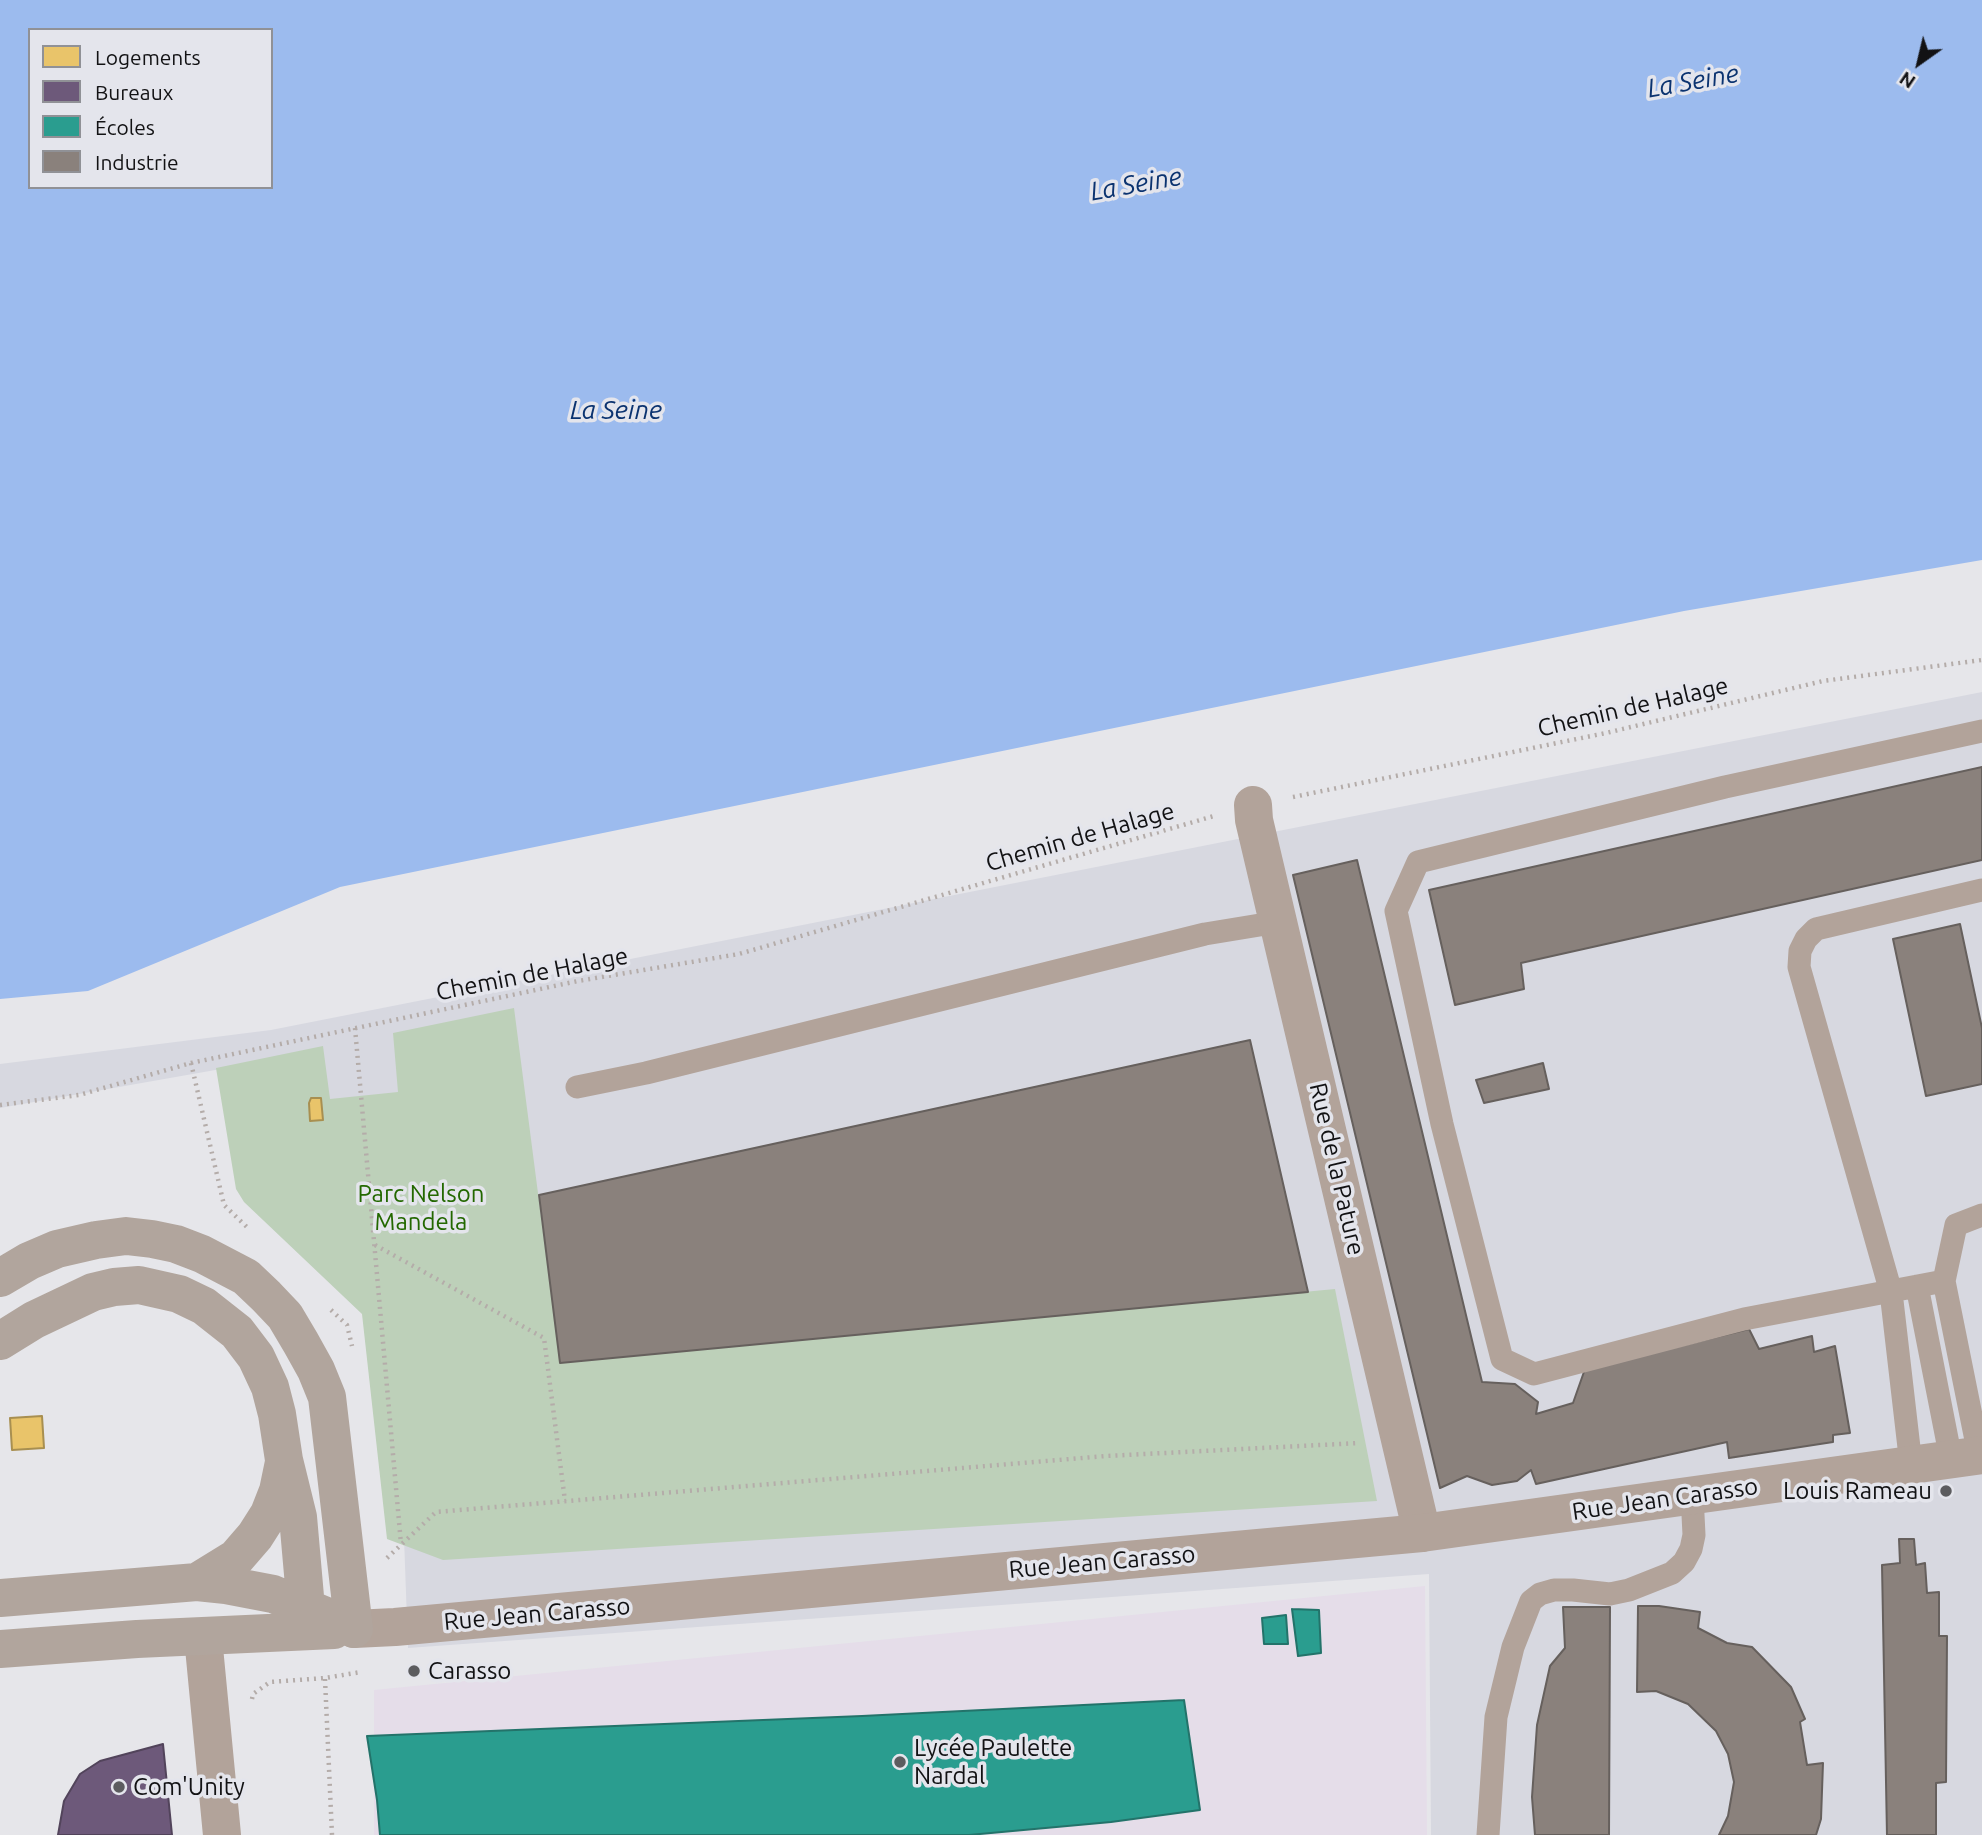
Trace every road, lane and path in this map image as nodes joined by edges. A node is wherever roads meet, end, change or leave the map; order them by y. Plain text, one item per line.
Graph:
1 (1982, 660) edge
2 (1982, 731) edge
3 (1253, 805) junction
4 (1982, 890) edge
5 (1278, 922) junction
6 (355, 1028) junction
7 (577, 1087) dead end
8 (0, 1105) edge
9 (1982, 1215) edge
10 (374, 1245) junction
11 (0, 1278) edge
12 (1944, 1281) junction
13 (1917, 1286) junction
14 (1891, 1292) junction
15 (0, 1341) edge
16 (1401, 1440) junction
17 (1971, 1456) edge
18 (284, 1460) junction
19 (1911, 1465) junction
20 (1692, 1495) junction
21 (565, 1501) junction
22 (1422, 1533) junction
23 (401, 1544) junction
24 (387, 1558) dead end
25 (212, 1583) junction
26 (0, 1598) edge
27 (307, 1619) junction
28 (354, 1629) junction
29 (203, 1637) junction
30 (0, 1649) edge
31 (326, 1678) dead end
32 (222, 1835) edge
33 (332, 1835) edge
34 (1488, 1835) edge

1 - 3 path, Chemin de Halage
2 - 14 lane
3 - 5 street, Rue de la Pature
3 - 6 path, Chemin de Halage
4 - 14 lane
5 - 7 lane
5 - 16 street, Rue de la Pature
6 - 8 path, Chemin de Halage
6 - 10 path
9 - 12 lane
10 - 21 path
10 - 23 path
11 - 28 main road
12 - 13 lane
12 - 17 lane
13 - 14 lane
13 - 17 lane
14 - 19 lane
15 - 18 main road
16 - 21 path
16 - 22 street, Rue de la Pature
17 - 19 street, Rue Jean Carasso
18 - 25 main road
18 - 27 main road
19 - 20 street, Rue Jean Carasso
20 - 22 street, Rue Jean Carasso
20 - 34 lane
21 - 23 path
22 - 28 street, Rue Jean Carasso
23 - 24 path
25 - 26 main road
25 - 27 main road, Rue Jean Carasso
25 - 29 main road
27 - 28 main road, Rue Jean Carasso
27 - 29 main road
29 - 30 main road
29 - 32 street
31 - 33 path

